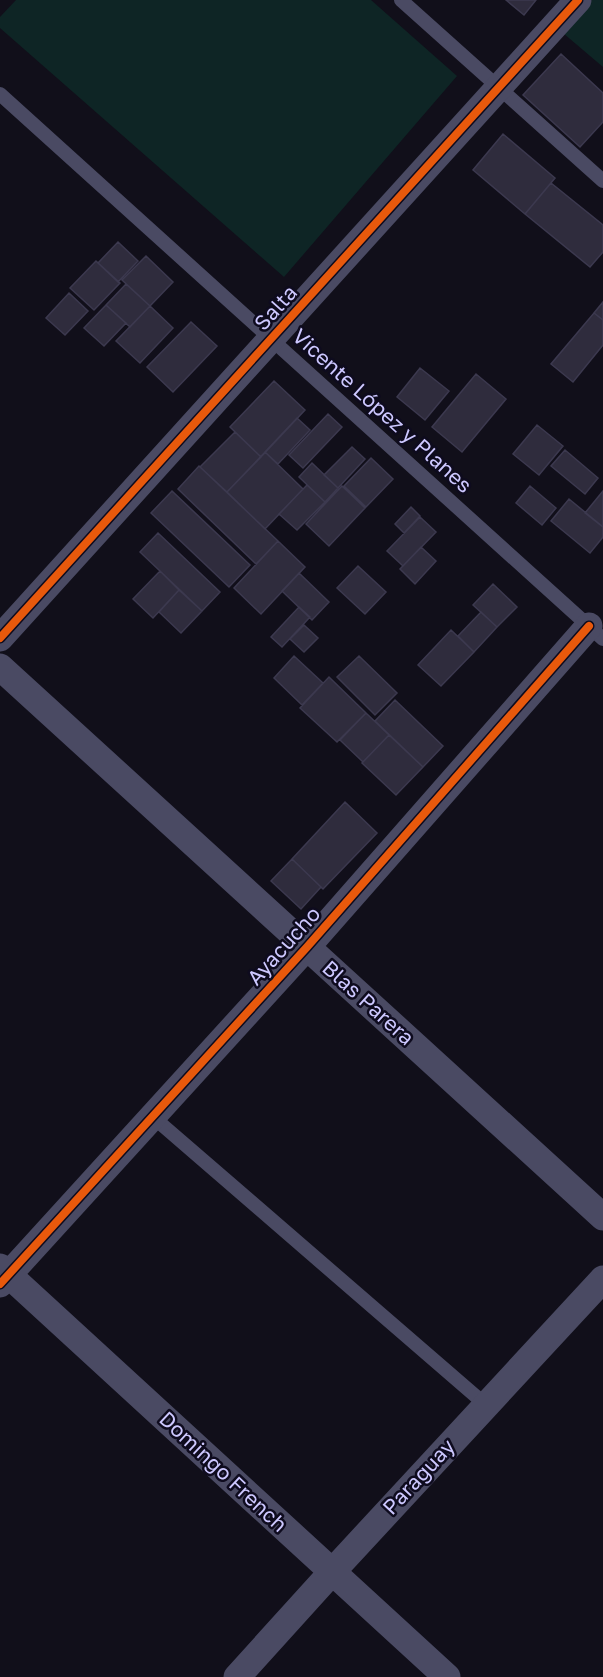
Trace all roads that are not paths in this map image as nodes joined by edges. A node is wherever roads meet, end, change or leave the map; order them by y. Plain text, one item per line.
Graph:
1 (401, 0) edge
2 (578, 0) edge
3 (499, 88) junction
4 (0, 94) edge
5 (603, 181) edge
6 (272, 340) junction
7 (596, 633) edge
8 (0, 638) edge
9 (0, 668) edge
10 (308, 947) junction
11 (153, 1117) junction
12 (603, 1216) edge
13 (3, 1275) edge
14 (603, 1279) edge
15 (486, 1405) junction
16 (332, 1572) junction
17 (237, 1677) edge
18 (447, 1677) edge

1 - 3 lane
2 - 3 street, Salta
3 - 5 lane
3 - 6 street, Salta
4 - 6 lane, Vicente López y Planes
6 - 7 lane, Vicente López y Planes
6 - 8 street, Salta
7 - 10 street, Ayacucho
9 - 10 street, Blas Parera
10 - 11 street, Ayacucho
10 - 12 street, Blas Parera
11 - 13 street, Ayacucho
11 - 15 lane
13 - 16 street, Domingo French
14 - 15 street, Paraguay
15 - 16 street, Paraguay
16 - 17 street, Paraguay
16 - 18 street, Domingo French

